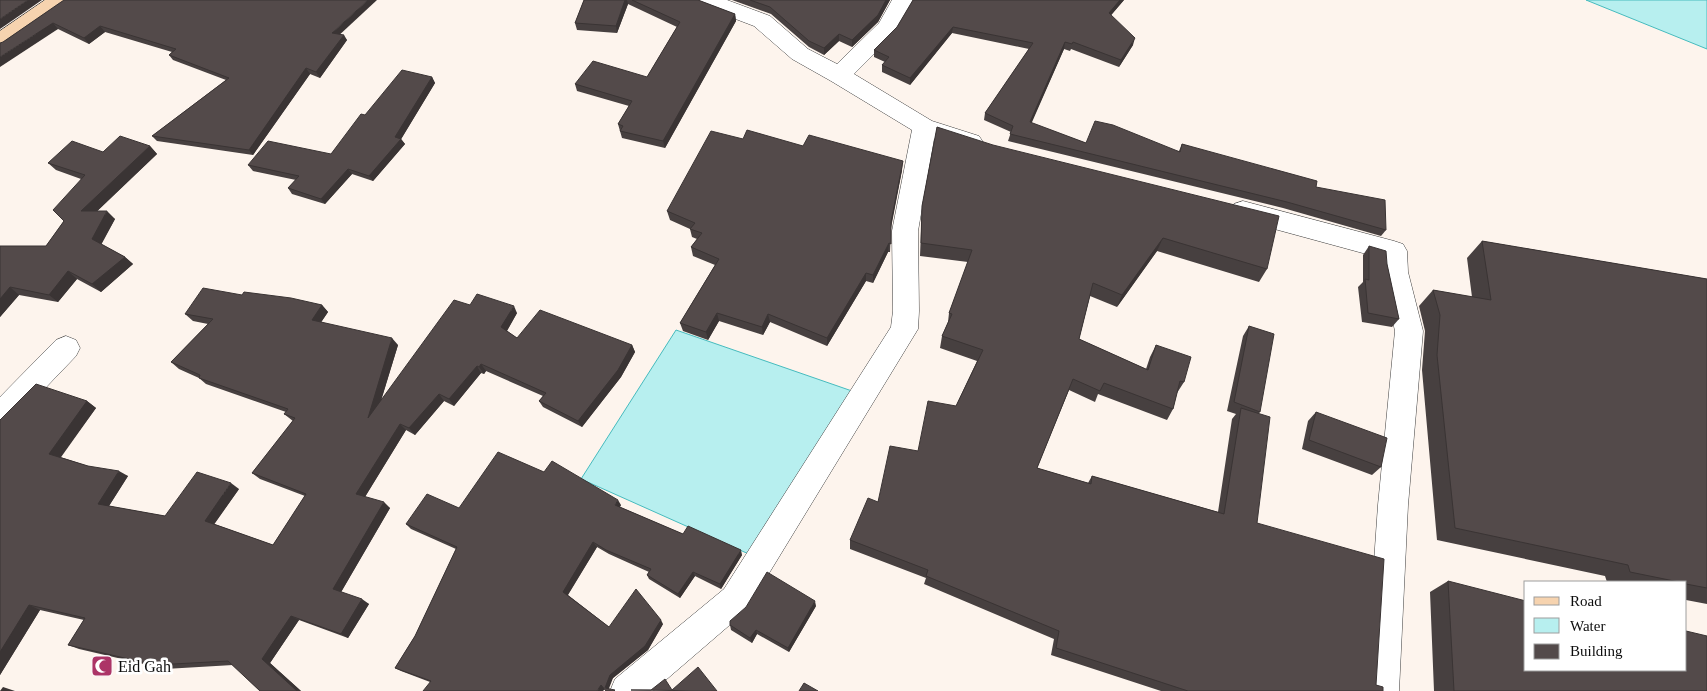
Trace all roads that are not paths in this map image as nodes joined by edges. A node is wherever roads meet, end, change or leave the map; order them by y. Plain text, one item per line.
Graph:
1 (60, 0) edge
2 (706, 0) edge
3 (903, 0) edge
4 (0, 40) edge
5 (839, 74) junction
6 (924, 127) junction
7 (991, 148) edge
8 (1220, 205) edge
9 (66, 348) dead end
10 (0, 416) edge
11 (627, 691) edge
12 (1382, 691) edge

1 - 4 street
2 - 5 street
3 - 5 street
5 - 6 street
6 - 7 street
6 - 11 street
8 - 12 street
9 - 10 street

